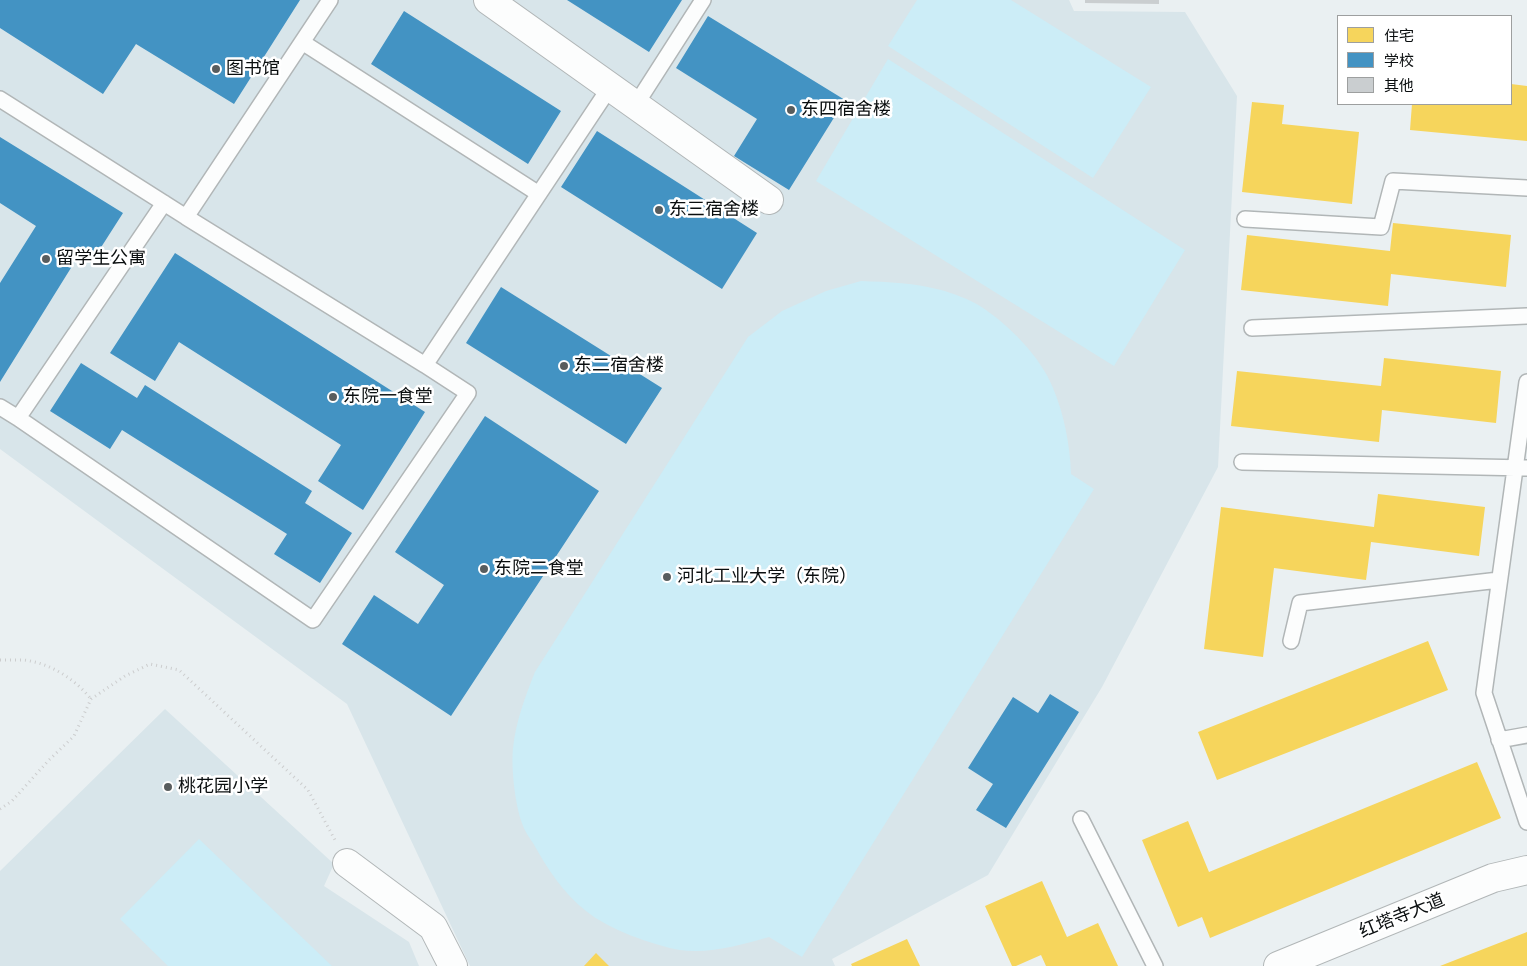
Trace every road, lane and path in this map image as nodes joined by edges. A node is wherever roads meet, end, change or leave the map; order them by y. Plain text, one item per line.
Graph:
1 (330, 0) edge
2 (488, 0) edge
3 (702, 0) edge
4 (302, 42) junction
5 (610, 87) junction
6 (0, 98) edge
7 (635, 106) junction
8 (1527, 188) edge
9 (539, 194) junction
10 (769, 200) dead end
11 (164, 203) junction
12 (186, 217) junction
13 (1245, 219) dead end
14 (1527, 316) edge
15 (1252, 328) dead end
16 (425, 365) junction
17 (1527, 382) edge
18 (0, 407) edge
19 (18, 418) junction
20 (1242, 462) dead end
21 (1521, 468) edge
22 (1499, 580) junction
23 (1291, 641) dead end
24 (0, 660) edge
25 (91, 700) junction
26 (1527, 735) edge
27 (1499, 740) junction
28 (0, 809) edge
29 (1081, 819) dead end
30 (1527, 822) edge
31 (347, 863) joint
32 (1527, 870) edge
33 (453, 966) edge
34 (1155, 966) edge
35 (1278, 966) edge

1 - 4 lane
2 - 5 street
3 - 7 lane
4 - 9 lane
4 - 12 lane
5 - 7 street
5 - 9 lane
6 - 11 lane
7 - 10 street
8 - 13 lane
9 - 16 lane
11 - 12 lane
11 - 19 lane
12 - 16 lane
14 - 15 lane
16 - 19 lane
17 - 21 lane
18 - 19 lane
20 - 21 lane
21 - 22 lane
22 - 23 lane
22 - 27 lane
24 - 25 path
25 - 28 path
25 - 31 path
26 - 27 lane
27 - 30 lane
29 - 34 lane
31 - 33 street
32 - 35 street, 红塔寺大道

